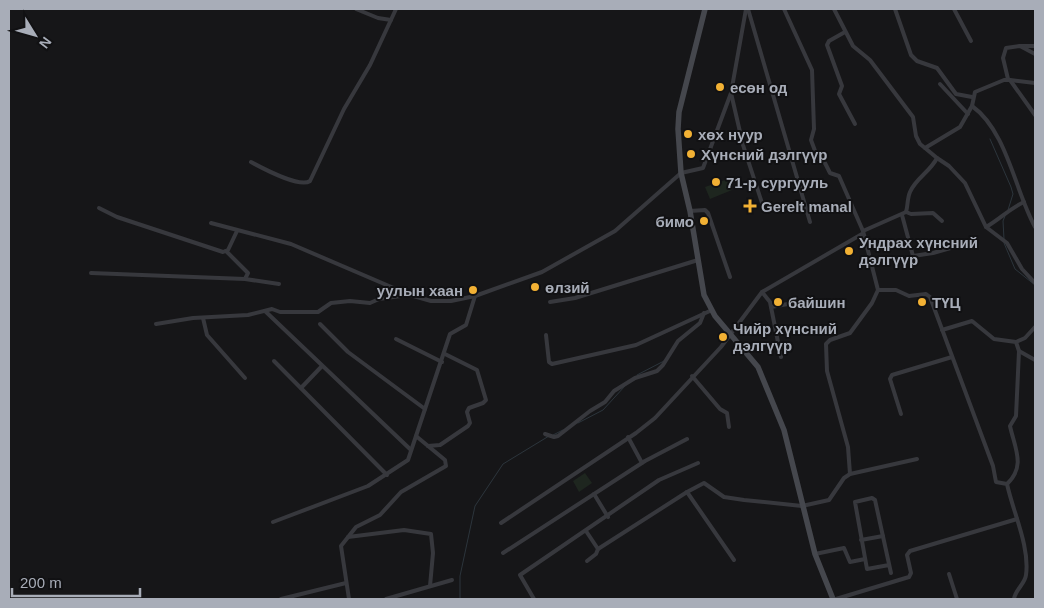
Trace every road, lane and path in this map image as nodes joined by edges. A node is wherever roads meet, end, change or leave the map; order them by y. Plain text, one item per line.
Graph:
1 (356, 9) edge
2 (396, 9) edge
3 (705, 9) edge
4 (747, 9) edge
5 (784, 9) edge
6 (834, 9) edge
7 (895, 9) edge
8 (954, 9) edge
9 (391, 20) junction
10 (845, 32) junction
11 (971, 41) dead end
12 (1020, 46) junction
13 (1035, 46) edge
14 (1035, 54) edge
15 (1009, 80) junction
16 (1035, 83) edge
17 (940, 84) dead end
18 (731, 93) junction
19 (972, 97) junction
20 (972, 106) junction
21 (968, 114) junction
22 (1035, 115) edge
23 (855, 124) dead end
24 (925, 148) junction
25 (936, 158) junction
26 (251, 162) dead end
27 (681, 172) junction
28 (1024, 202) junction
29 (762, 204) dead end
30 (99, 208) dead end
31 (690, 211) junction
32 (904, 213) junction
33 (942, 221) dead end
34 (810, 222) dead end
35 (211, 223) dead end
36 (986, 226) junction
37 (1035, 228) edge
38 (237, 230) junction
39 (862, 233) junction
40 (961, 245) dead end
41 (226, 251) junction
42 (698, 260) junction
43 (92, 273) dead end
44 (730, 277) dead end
45 (245, 279) junction
46 (1035, 283) edge
47 (279, 284) dead end
48 (878, 290) junction
49 (762, 292) junction
50 (410, 295) junction
51 (475, 296) junction
52 (550, 302) dead end
53 (799, 302) dead end
54 (771, 307) junction
55 (712, 310) junction
56 (265, 311) junction
57 (704, 313) junction
58 (203, 318) junction
59 (156, 324) dead end
60 (320, 324) dead end
61 (1035, 327) edge
62 (942, 330) junction
63 (731, 333) junction
64 (546, 335) dead end
65 (396, 339) dead end
66 (1016, 342) junction
67 (1019, 352) junction
68 (445, 354) junction
69 (781, 357) dead end
70 (952, 357) junction
71 (1035, 360) edge
72 (274, 361) dead end
73 (442, 362) junction
74 (322, 366) junction
75 (692, 376) junction
76 (246, 378) dead end
77 (301, 388) junction
78 (425, 409) junction
79 (901, 414) dead end
80 (729, 427) dead end
81 (547, 434) dead end
82 (416, 436) junction
83 (628, 437) junction
84 (687, 438) dead end
85 (428, 446) junction
86 (411, 450) junction
87 (917, 460) dead end
88 (642, 463) junction
89 (698, 463) dead end
90 (850, 474) junction
91 (387, 475) junction
92 (1007, 484) junction
93 (687, 492) junction
94 (594, 494) junction
95 (802, 506) junction
96 (608, 517) junction
97 (1018, 520) junction
98 (273, 522) dead end
99 (501, 523) dead end
100 (586, 531) junction
101 (883, 536) junction
102 (348, 537) junction
103 (861, 540) junction
104 (598, 549) junction
105 (504, 553) dead end
106 (815, 554) junction
107 (864, 559) junction
108 (734, 560) dead end
109 (587, 561) dead end
110 (889, 565) junction
111 (891, 573) dead end
112 (948, 574) dead end
113 (452, 580) dead end
114 (346, 583) junction
115 (430, 586) junction
116 (281, 599) edge
117 (349, 599) edge
118 (386, 599) edge
119 (534, 599) edge
120 (835, 599) edge
121 (957, 599) edge
122 (1014, 599) edge

1 - 9 street
2 - 9 street
3 - 27 main road
4 - 18 street
4 - 34 street
5 - 39 street
6 - 10 street
7 - 19 street
8 - 11 street
9 - 26 street
10 - 23 street
10 - 24 street
12 - 13 street
12 - 14 street
12 - 15 street
15 - 16 street
15 - 19 street
15 - 22 street
17 - 21 street
18 - 27 street
18 - 29 street
19 - 20 street
20 - 21 street
20 - 28 street
21 - 24 street
24 - 25 street
25 - 32 street
25 - 36 street
27 - 31 main road
27 - 51 street
28 - 36 street
28 - 37 street
30 - 41 street
31 - 42 main road
31 - 44 street
32 - 33 street
32 - 39 street
32 - 40 street
35 - 38 street
36 - 46 street
38 - 41 street
38 - 50 street
39 - 48 street
39 - 49 street
41 - 45 street
42 - 52 street
42 - 55 main road
43 - 45 street
45 - 47 street
48 - 62 street
48 - 90 street
49 - 54 street
49 - 63 street
50 - 51 street
50 - 56 street
51 - 68 street
53 - 54 street
54 - 69 street
55 - 57 street
55 - 63 main road
56 - 58 street
56 - 74 street
57 - 64 street
57 - 81 street
58 - 59 street
58 - 76 street
60 - 78 street
61 - 66 street
62 - 66 street
62 - 70 street
63 - 75 street
63 - 95 main road
65 - 73 street
66 - 67 street
67 - 71 street
67 - 92 street
68 - 73 street
68 - 85 street
70 - 79 street
70 - 92 street
72 - 77 street
73 - 78 street
74 - 77 street
74 - 86 street
75 - 80 street
75 - 83 street
77 - 91 street
78 - 82 street
82 - 85 street
82 - 86 street
83 - 88 street
83 - 99 street
84 - 88 street
85 - 102 street
86 - 91 street
87 - 90 street
88 - 94 street
89 - 96 street
90 - 95 street
91 - 98 street
92 - 97 street
93 - 95 street
93 - 104 street
93 - 108 street
94 - 96 street
94 - 105 street
95 - 106 main road
96 - 100 street
97 - 120 street
97 - 122 street
100 - 104 street
100 - 119 street
101 - 103 street
101 - 103 street
101 - 110 street
102 - 114 street
102 - 115 street
103 - 107 street
104 - 109 street
106 - 107 street
106 - 120 main road
107 - 110 street
110 - 111 street
112 - 121 street
113 - 115 street
114 - 116 street
114 - 117 street
115 - 118 street

